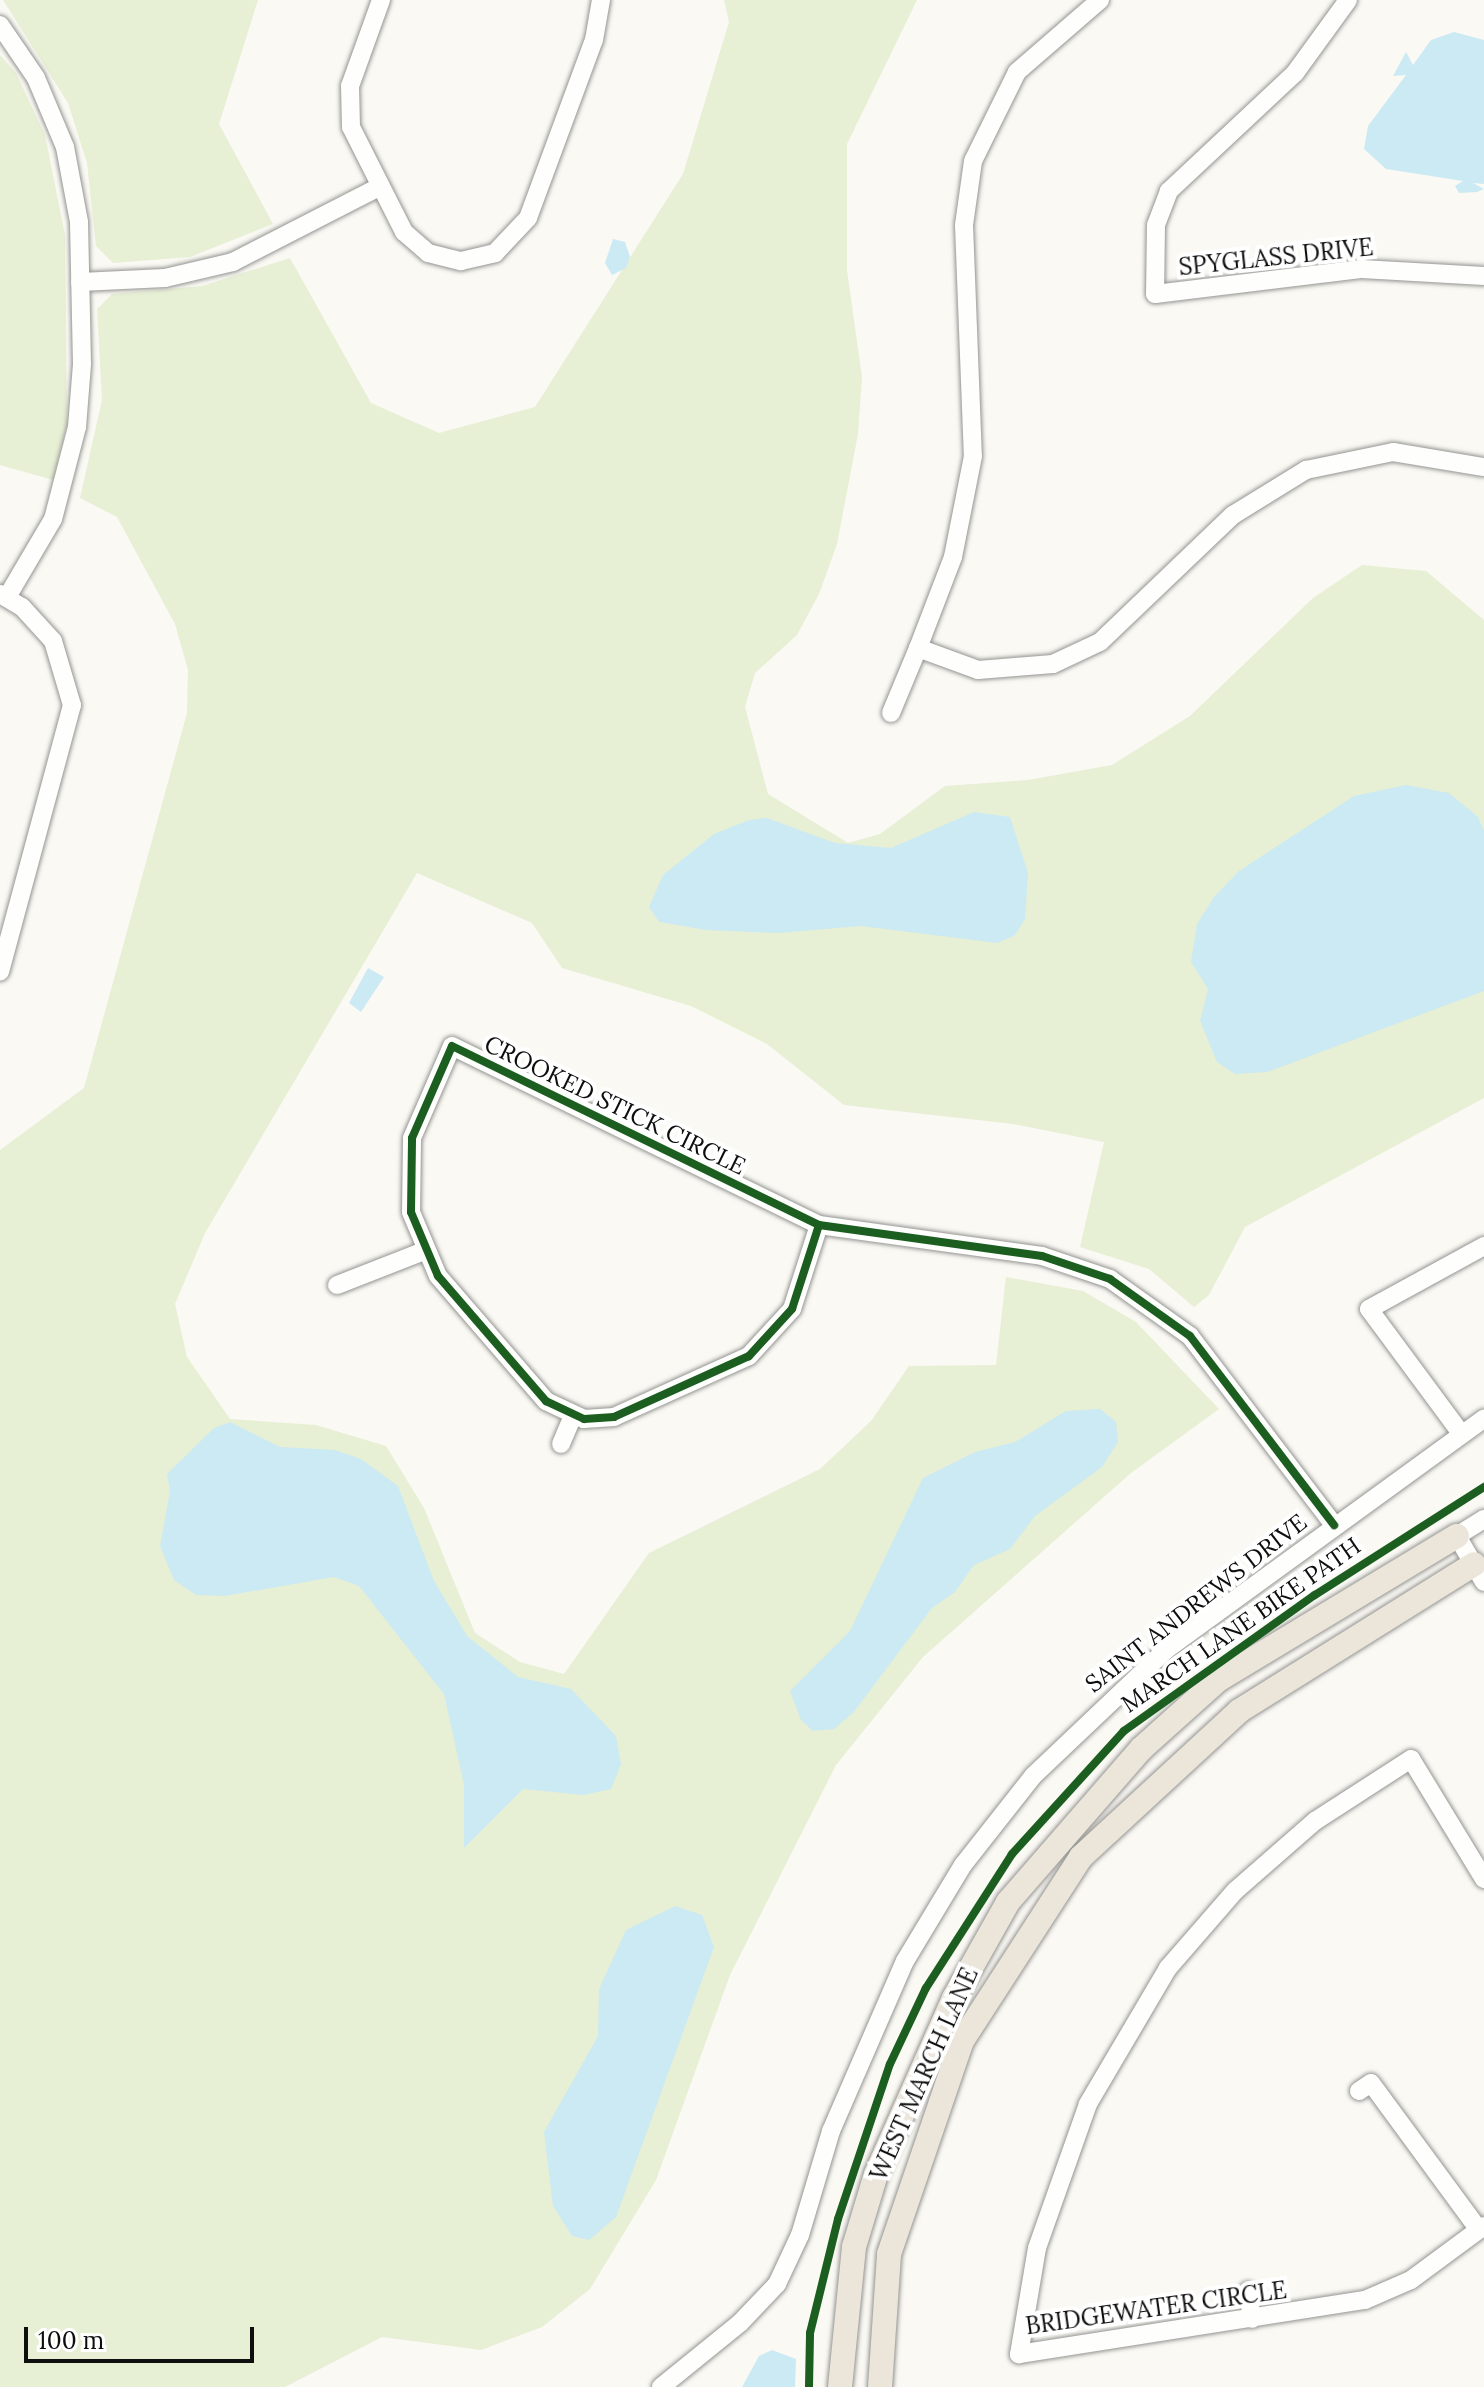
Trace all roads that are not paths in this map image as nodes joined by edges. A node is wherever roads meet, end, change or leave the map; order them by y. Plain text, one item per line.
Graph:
1 (381, 0) edge
2 (601, 0) edge
3 (1100, 0) edge
4 (1348, 0) edge
5 (0, 25) edge
6 (379, 187) junction
7 (1484, 276) edge
8 (80, 282) junction
9 (1484, 467) edge
10 (3, 596) edge
11 (918, 648) junction
12 (891, 713) dead end
13 (0, 971) edge
14 (819, 1225) junction
15 (1484, 1246) edge
16 (424, 1251) junction
17 (337, 1285) dead end
18 (573, 1416) junction
19 (1484, 1419) edge
20 (1460, 1432) junction
21 (561, 1444) dead end
22 (1484, 1519) edge
23 (1334, 1525) junction
24 (1457, 1536) junction
25 (1481, 1568) edge
26 (1484, 1879) edge
27 (1359, 2091) dead end
28 (1482, 2228) edge
29 (1248, 2291) dead end
30 (1252, 2319) junction
31 (661, 2387) edge
32 (840, 2387) edge
33 (880, 2387) edge

1 - 6 street
2 - 6 street
3 - 11 street
4 - 7 street, SPYGLASS DRIVE
5 - 8 street
6 - 8 street
8 - 10 street
9 - 11 street
10 - 13 street
11 - 12 street
14 - 16 street, CROOKED STICK CIRCLE
14 - 18 street
14 - 23 street, CROOKED STICK CIRCLE
15 - 20 street
16 - 17 street
16 - 18 street, CROOKED STICK CIRCLE
18 - 21 street
19 - 20 street, SAINT ANDREWS DRIVE
20 - 23 street, SAINT ANDREWS DRIVE
22 - 24 street, WEST MARCH LANE
23 - 31 street, SAINT ANDREWS DRIVE
24 - 25 street
24 - 32 main road, WEST MARCH LANE
25 - 33 main road, WEST MARCH LANE
26 - 30 street, BRIDGEWATER CIRCLE
27 - 28 street
28 - 30 street, BRIDGEWATER CIRCLE
29 - 30 street

